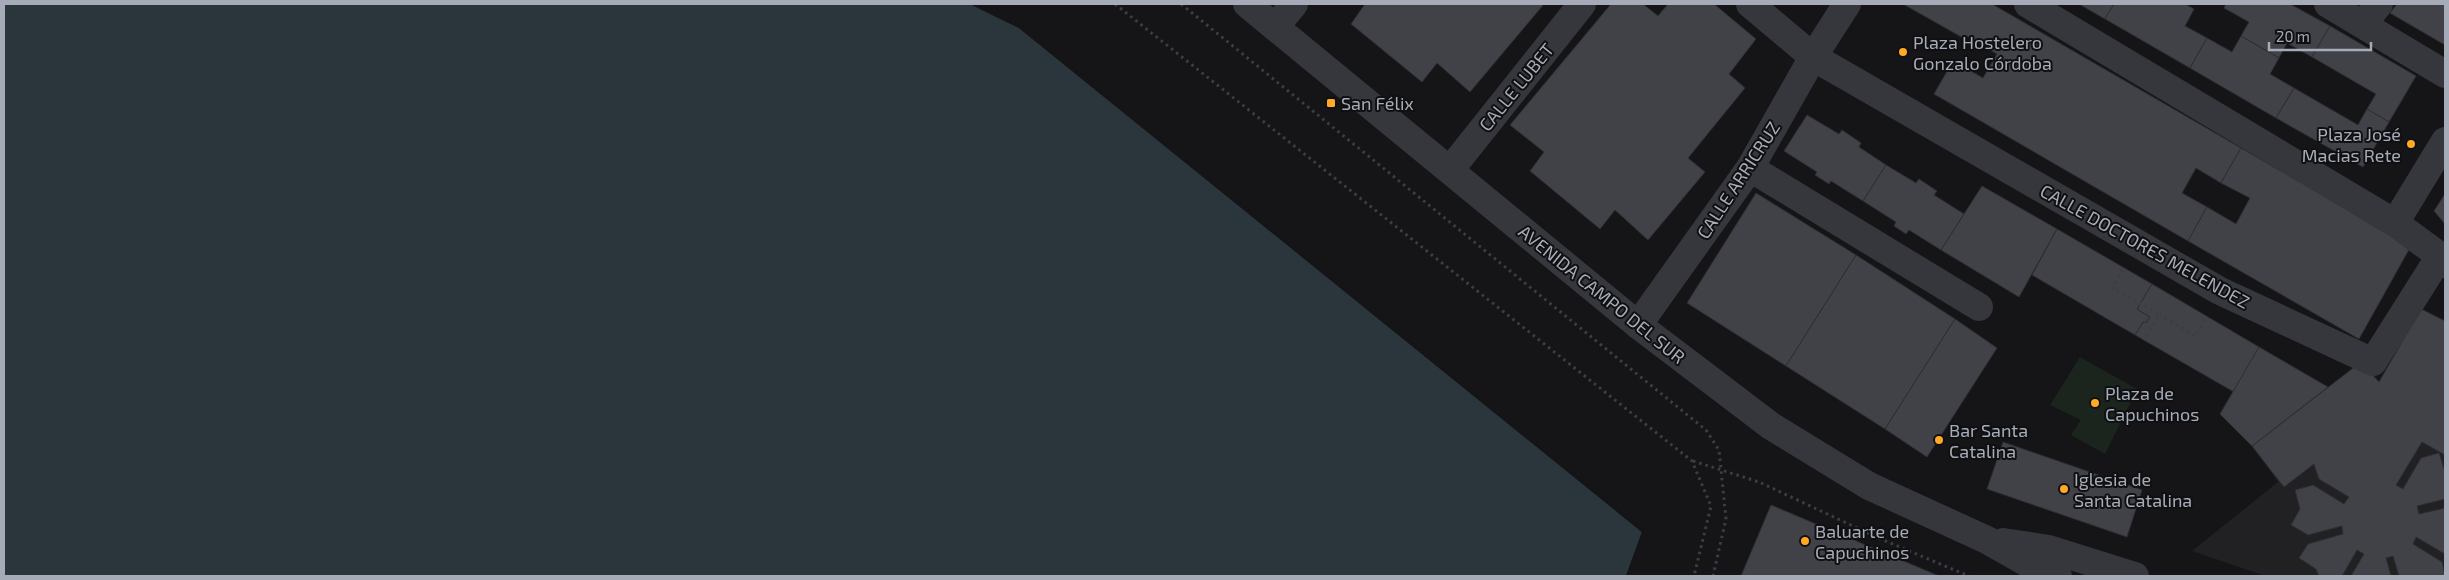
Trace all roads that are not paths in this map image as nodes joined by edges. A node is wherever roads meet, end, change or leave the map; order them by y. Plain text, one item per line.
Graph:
1 (1247, 4) edge
2 (1294, 4) edge
3 (1582, 4) edge
4 (1750, 4) edge
5 (1848, 4) edge
6 (2028, 4) edge
7 (2328, 4) edge
8 (2371, 14) edge
9 (1275, 27) junction
10 (1813, 57) junction
11 (2438, 70) edge
12 (2445, 141) edge
13 (1750, 168) junction
14 (1450, 170) junction
15 (2395, 223) junction
16 (2443, 260) edge
17 (1979, 307) dead end
18 (1638, 325) junction
19 (1987, 540) junction
20 (2058, 576) edge
21 (2135, 576) edge

1 - 9 street, AVENIDA CAMPO DEL SUR
2 - 9 street
3 - 14 street, CALLE LUBET
4 - 10 street, CALLE DOCTORES MELENDEZ
5 - 10 street, CALLE ARRICRUZ
6 - 15 street
7 - 8 street
8 - 11 street
9 - 14 street, AVENIDA CAMPO DEL SUR
10 - 13 street, CALLE ARRICRUZ
10 - 16 street, CALLE DOCTORES MELENDEZ
12 - 15 street
13 - 17 street
13 - 18 street, CALLE ARRICRUZ
14 - 18 street, AVENIDA CAMPO DEL SUR
15 - 16 street
18 - 19 street, AVENIDA CAMPO DEL SUR
19 - 20 street, AVENIDA CAMPO DEL SUR
19 - 21 street, AVENIDA CAMPO DEL SUR

